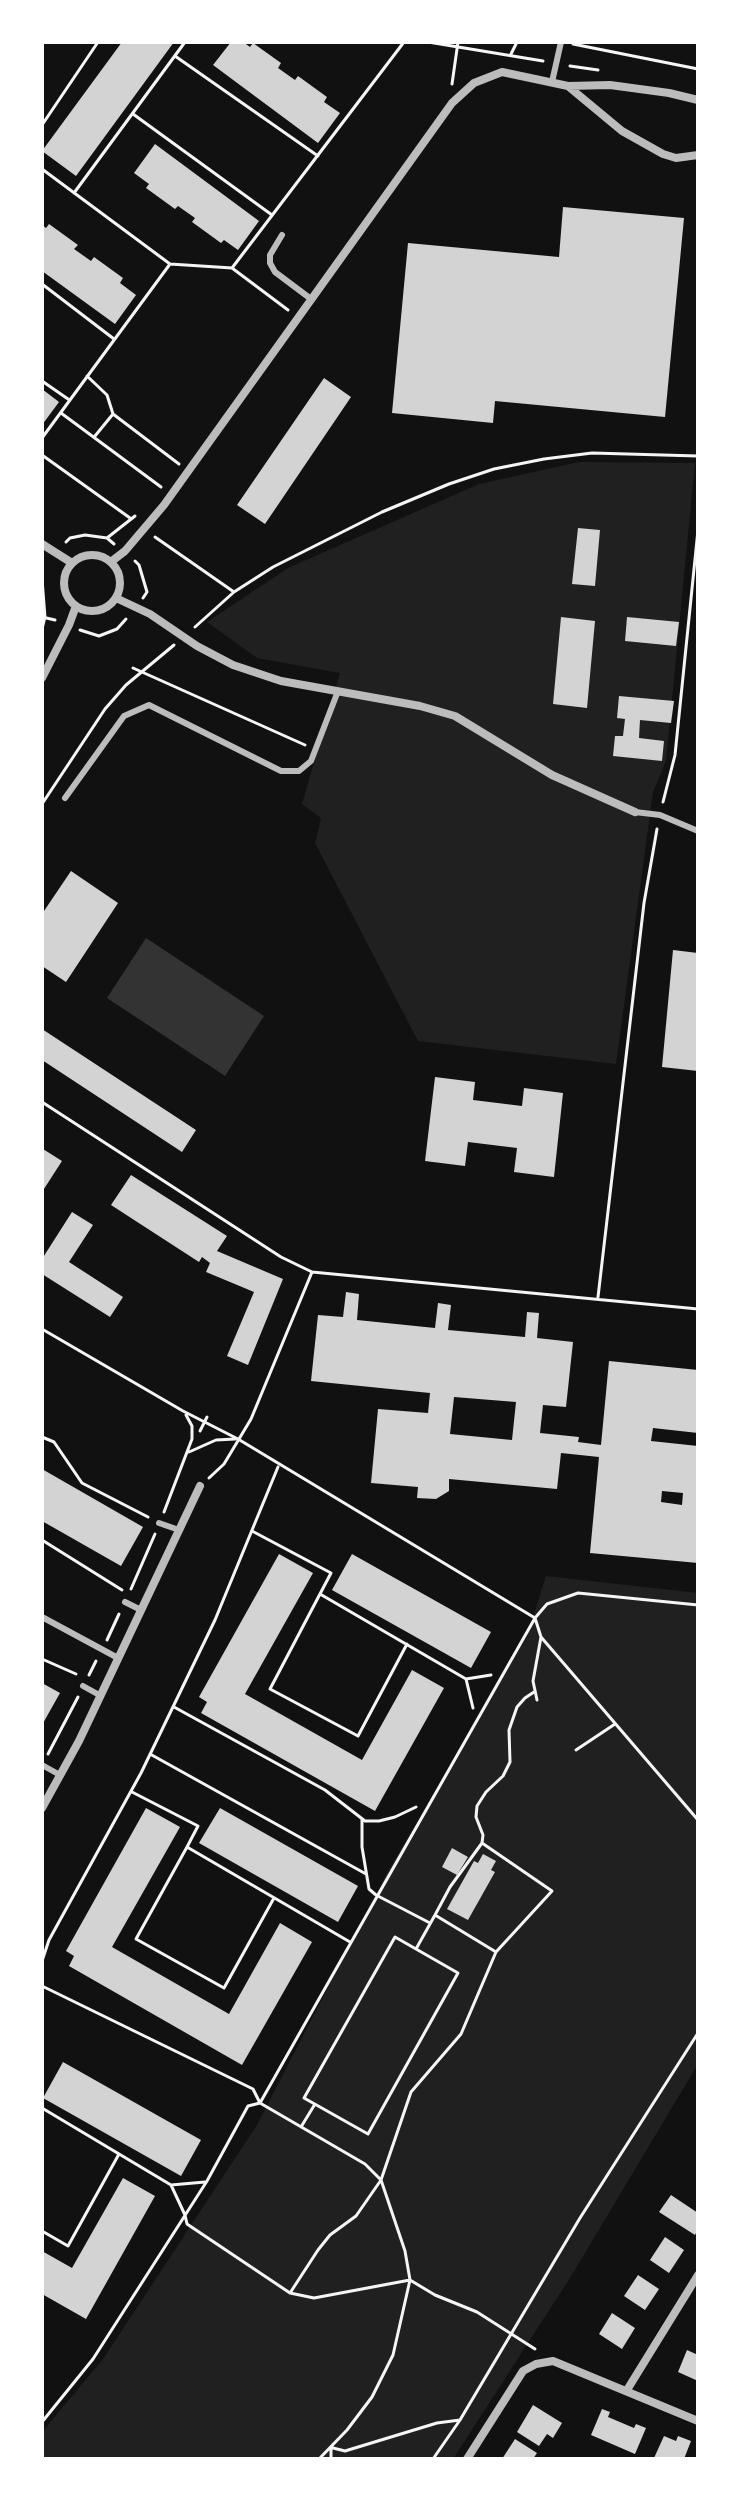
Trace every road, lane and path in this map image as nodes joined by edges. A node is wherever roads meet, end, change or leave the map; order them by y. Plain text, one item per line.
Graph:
1 (98, 42) edge
2 (185, 42) edge
3 (404, 42) edge
4 (517, 42) edge
5 (563, 42) edge
6 (175, 56) junction
7 (698, 69) edge
8 (502, 72) junction
9 (552, 82) junction
10 (568, 86) junction
11 (698, 100) edge
12 (133, 114) junction
13 (42, 125) edge
14 (698, 155) edge
15 (318, 156) junction
16 (42, 169) edge
17 (74, 193) junction
18 (272, 216) junction
19 (282, 235) dead end
20 (170, 264) junction
21 (232, 268) junction
22 (42, 284) edge
23 (311, 299) junction
24 (290, 311) dead end
25 (114, 339) junction
26 (87, 376) junction
27 (42, 381) edge
28 (70, 400) junction
29 (61, 412) junction
30 (113, 414) junction
31 (94, 437) junction
32 (42, 438) edge
33 (42, 455) edge
34 (698, 456) edge
35 (179, 464) dead end
36 (161, 487) dead end
37 (95, 492) dead end
38 (698, 530) edge
39 (42, 544) edge
40 (125, 551) junction
41 (55, 553) junction
42 (185, 560) dead end
43 (112, 561) junction
44 (72, 563) junction
45 (42, 579) edge
46 (234, 592) junction
47 (116, 598) junction
48 (76, 606) junction
49 (137, 608) junction
50 (215, 610) dead end
51 (44, 617) edge
52 (69, 625) junction
53 (42, 629) edge
54 (158, 657) dead end
55 (133, 668) dead end
56 (141, 672) junction
57 (42, 678) edge
58 (338, 691) junction
59 (315, 750) junction
60 (65, 798) dead end
61 (42, 804) edge
62 (635, 812) joint
63 (660, 815) junction
64 (698, 831) edge
65 (42, 1102) edge
66 (312, 1272) junction
67 (598, 1297) junction
68 (698, 1309) edge
69 (42, 1329) edge
70 (205, 1420) junction
71 (200, 1431) dead end
72 (42, 1437) edge
73 (238, 1439) junction
74 (189, 1452) dead end
75 (278, 1466) junction
76 (200, 1486) joint
77 (159, 1523) joint
78 (179, 1530) junction
79 (252, 1531) junction
80 (42, 1540) edge
81 (129, 1594) dead end
82 (320, 1594) junction
83 (125, 1602) dead end
84 (698, 1605) edge
85 (141, 1610) junction
86 (42, 1617) edge
87 (535, 1618) junction
88 (541, 1637) junction
89 (407, 1644) junction
90 (118, 1658) junction
91 (42, 1659) edge
92 (78, 1675) dead end
93 (491, 1675) dead end
94 (466, 1679) junction
95 (83, 1686) dead end
96 (534, 1692) junction
97 (101, 1696) junction
98 (537, 1700) dead end
99 (173, 1707) junction
100 (473, 1708) dead end
101 (615, 1724) junction
102 (576, 1750) dead end
103 (150, 1754) junction
104 (42, 1765) edge
105 (60, 1775) junction
106 (131, 1791) junction
107 (416, 1807) dead end
108 (42, 1808) edge
109 (362, 1819) junction
110 (698, 1820) edge
111 (482, 1843) junction
112 (187, 1847) junction
113 (366, 1874) junction
114 (376, 1895) junction
115 (274, 1898) junction
116 (435, 1915) junction
117 (430, 1923) junction
118 (350, 1942) junction
119 (416, 1949) junction
120 (496, 1952) junction
121 (42, 1961) edge
122 (42, 1986) edge
123 (698, 2033) edge
124 (260, 2103) junction
125 (315, 2104) junction
126 (42, 2108) edge
127 (301, 2127) junction
128 (120, 2153) dead end
129 (381, 2180) junction
130 (207, 2181) junction
131 (171, 2185) junction
132 (185, 2215) junction
133 (42, 2231) edge
134 (698, 2275) edge
135 (410, 2280) junction
136 (290, 2293) junction
137 (513, 2335) junction
138 (553, 2361) junction
139 (627, 2390) junction
140 (43, 2420) edge
141 (460, 2420) junction
142 (698, 2421) edge
143 (331, 2448) junction
144 (319, 2459) edge
145 (331, 2459) edge
146 (433, 2459) edge
147 (467, 2459) edge

1 - 13 path
2 - 6 path
3 - 15 path
4 - 8 path
5 - 7 path
5 - 9 lane
6 - 12 path
6 - 15 path
8 - 9 street
8 - 23 street
9 - 10 street
10 - 11 street
10 - 14 street
12 - 17 path
12 - 18 path
15 - 18 path
16 - 17 path
17 - 20 path
18 - 21 path
19 - 23 lane
20 - 21 path
20 - 25 path
21 - 24 path
22 - 25 path
23 - 40 street
25 - 26 path
26 - 28 path
26 - 30 path
27 - 28 path
28 - 29 path
29 - 31 path
29 - 32 path
30 - 31 path
30 - 35 path
31 - 36 path
33 - 37 path
34 - 46 path
38 - 63 path
39 - 41 street
40 - 41 path
40 - 43 street
40 - 49 path
41 - 44 street
42 - 46 path
43 - 44 street
43 - 47 street
44 - 48 street
45 - 51 path
46 - 50 path
47 - 48 street
47 - 49 street
48 - 52 street
49 - 52 path
49 - 58 street
51 - 52 path
51 - 53 path
52 - 57 street
54 - 56 path
55 - 56 path
56 - 59 path
56 - 61 path
58 - 59 lane
58 - 62 street
59 - 60 lane
62 - 63 lane
63 - 64 lane
63 - 67 path
65 - 66 path
66 - 67 path
66 - 73 path
67 - 68 path
69 - 70 path
70 - 71 path
70 - 73 path
72 - 77 path
73 - 74 path
73 - 75 path
73 - 76 path
75 - 79 path
75 - 87 path
76 - 78 street
77 - 78 lane
78 - 85 street
79 - 82 path
79 - 99 path
80 - 81 path
82 - 89 path
82 - 89 path
83 - 85 lane
84 - 87 path
85 - 90 street
86 - 90 lane
87 - 88 path
87 - 114 path
88 - 96 path
88 - 101 path
89 - 94 path
90 - 97 street
91 - 92 path
93 - 94 path
94 - 100 path
95 - 97 lane
96 - 98 path
96 - 111 path
97 - 105 street
99 - 103 path
99 - 109 path
101 - 102 path
101 - 110 path
103 - 106 path
103 - 113 path
104 - 105 lane
105 - 108 street
106 - 112 path
106 - 121 path
107 - 109 path
109 - 113 path
111 - 116 path
111 - 120 path
112 - 115 path
112 - 115 path
113 - 114 path
114 - 117 path
114 - 118 path
115 - 118 path
116 - 117 path
116 - 120 path
117 - 119 path
118 - 124 path
119 - 125 path
119 - 125 path
120 - 129 path
122 - 124 path
123 - 137 path
124 - 127 path
124 - 130 path
125 - 127 path
126 - 131 path
127 - 129 path
128 - 133 path
129 - 135 path
129 - 136 path
130 - 131 path
130 - 132 path
131 - 132 path
132 - 136 path
132 - 140 path
134 - 139 street
135 - 136 path
135 - 137 path
135 - 143 path
137 - 138 path
137 - 141 path
138 - 139 street
138 - 147 street
139 - 142 street
141 - 143 path
141 - 146 path
143 - 144 path
143 - 145 path

